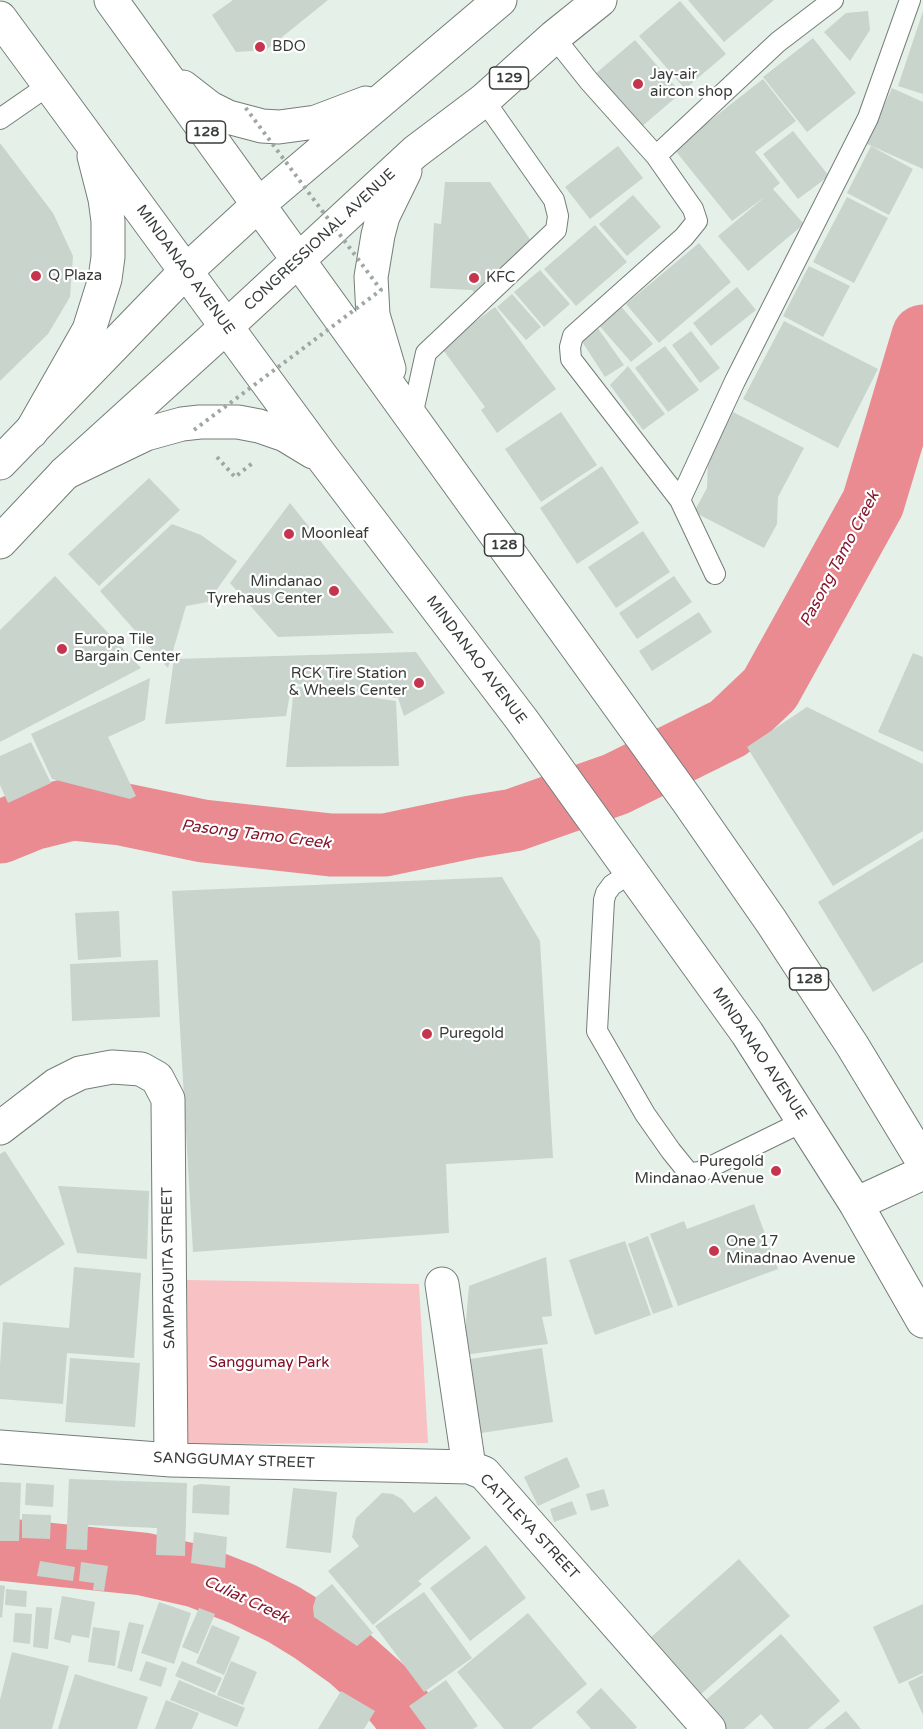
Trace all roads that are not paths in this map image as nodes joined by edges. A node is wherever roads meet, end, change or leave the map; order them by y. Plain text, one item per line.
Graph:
1 (111, 0) edge
2 (500, 0) edge
3 (600, 0) edge
4 (833, 0) edge
5 (910, 0) edge
6 (0, 18) edge
7 (554, 37) junction
8 (153, 59) junction
9 (49, 85) junction
10 (392, 91) junction
11 (484, 100) junction
12 (0, 119) edge
13 (87, 134) junction
14 (415, 152) junction
15 (656, 156) junction
16 (258, 205) junction
17 (298, 260) junction
18 (185, 272) junction
19 (226, 327) junction
20 (406, 409) junction
21 (31, 432) junction
22 (322, 457) junction
23 (0, 463) edge
24 (65, 473) junction
25 (680, 500) junction
26 (0, 542) edge
27 (715, 574) dead end
28 (632, 872) junction
29 (804, 1121) junction
30 (0, 1128) edge
31 (923, 1162) edge
32 (923, 1173) edge
33 (856, 1204) junction
34 (442, 1284) dead end
35 (923, 1321) edge
36 (0, 1447) edge
37 (171, 1460) junction
38 (469, 1467) junction
39 (709, 1729) edge

1 - 8 main road, 128
2 - 10 main road
3 - 7 main road, CONGRESSIONAL AVENUE / 129
4 - 15 lane
5 - 25 lane
6 - 9 main road, MINDANAO AVENUE
7 - 11 main road, CONGRESSIONAL AVENUE / 129
7 - 15 lane
8 - 10 main road
8 - 16 main road, 128
9 - 12 lane
9 - 13 main road, MINDANAO AVENUE
10 - 16 main road
11 - 14 main road, CONGRESSIONAL AVENUE / 129
11 - 20 lane
13 - 18 main road, MINDANAO AVENUE
13 - 21 main road
14 - 17 main road, CONGRESSIONAL AVENUE / 129
14 - 20 main road
15 - 25 lane
16 - 17 main road, 128
16 - 18 main road
17 - 19 main road, CONGRESSIONAL AVENUE / 129
17 - 20 main road, 128
18 - 19 main road, MINDANAO AVENUE
18 - 21 main road
19 - 22 main road, MINDANAO AVENUE
19 - 24 main road, CONGRESSIONAL AVENUE / 129
20 - 31 main road, 128
21 - 23 main road
22 - 24 main road
22 - 28 main road, MINDANAO AVENUE
24 - 26 main road, CONGRESSIONAL AVENUE / 129
25 - 27 lane
28 - 29 main road, MINDANAO AVENUE
28 - 29 lane
29 - 33 main road, MINDANAO AVENUE
30 - 37 main road, SAMPAGUITA STREET
32 - 33 main road
33 - 35 main road, MINDANAO AVENUE
34 - 38 main road, CATTLEYA STREET
36 - 37 main road, SANGGUMAY STREET
37 - 38 main road, SANGGUMAY STREET
38 - 39 main road, CATTLEYA STREET

